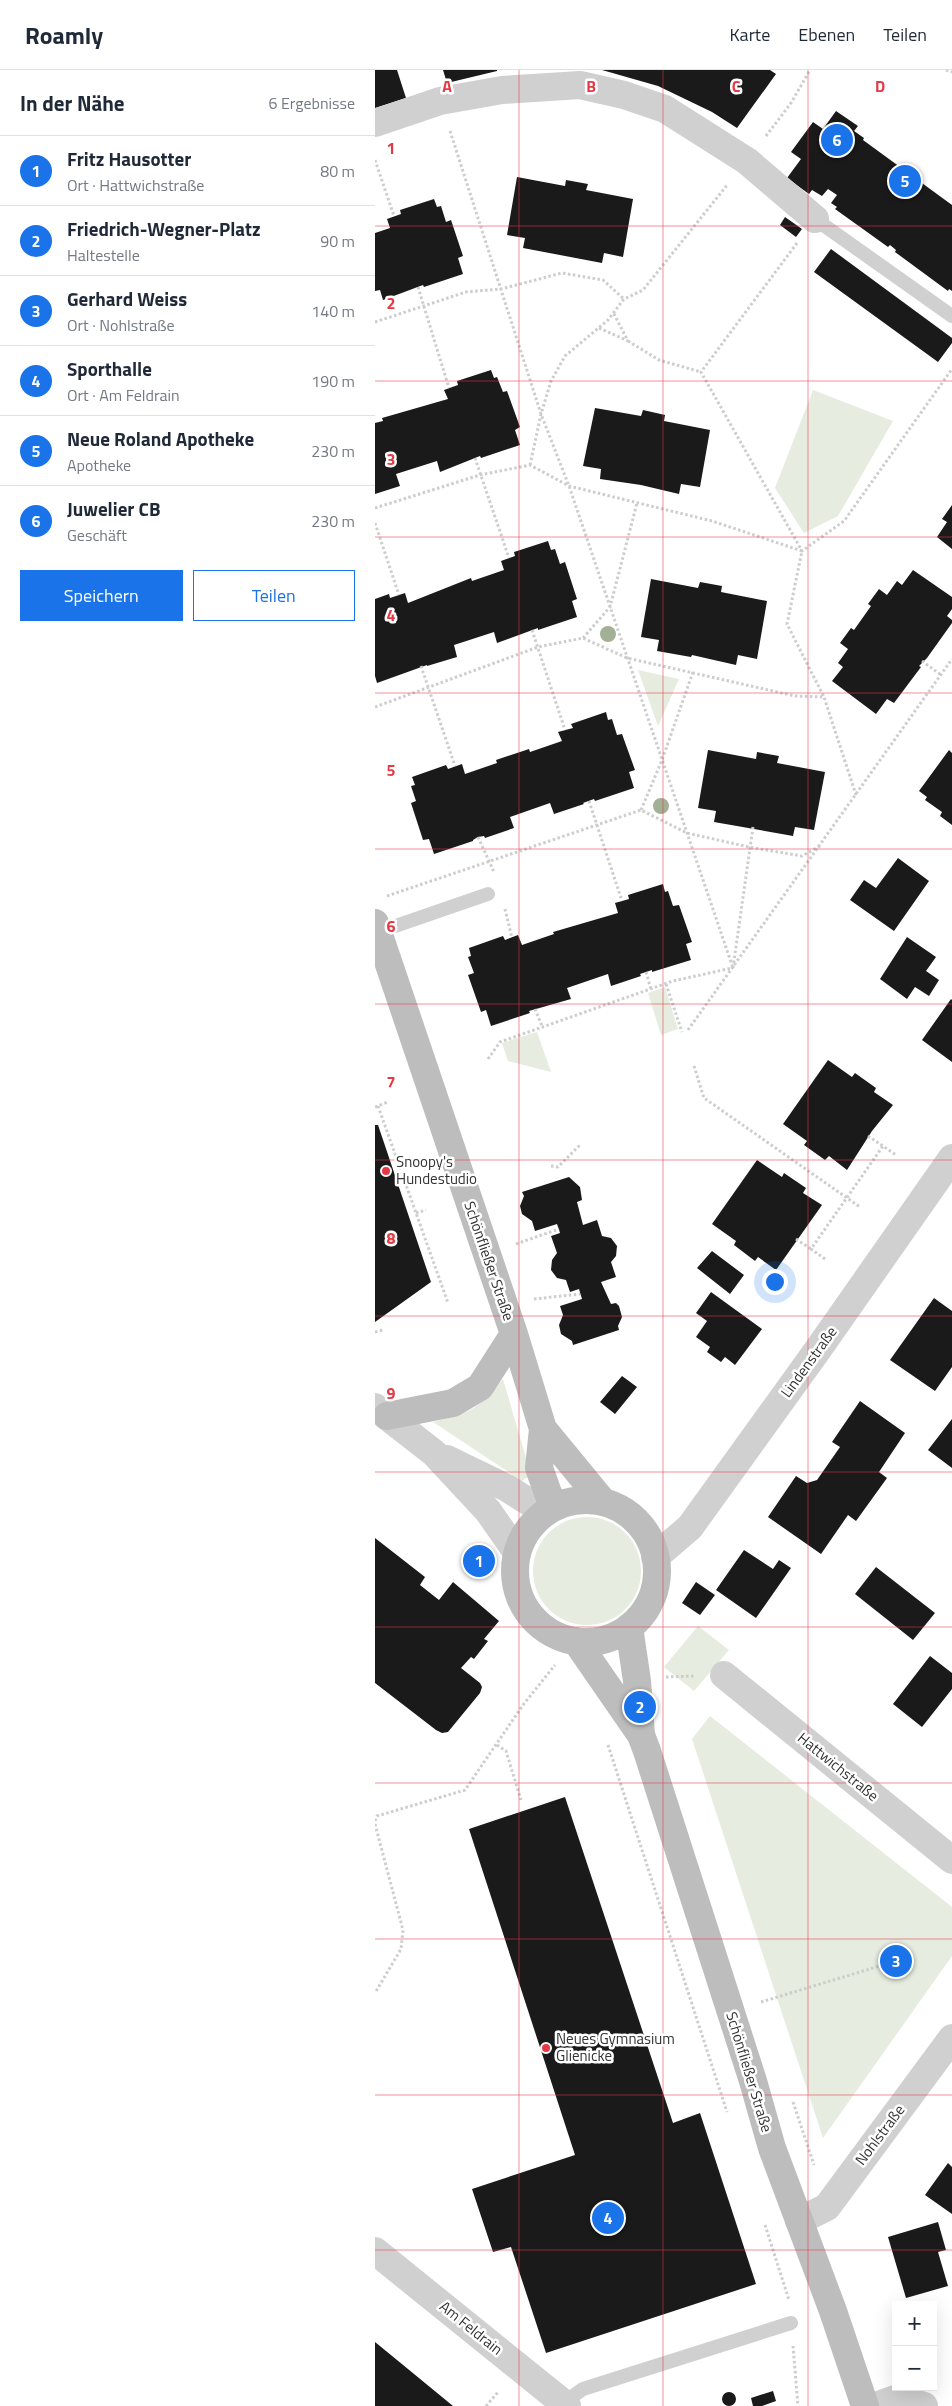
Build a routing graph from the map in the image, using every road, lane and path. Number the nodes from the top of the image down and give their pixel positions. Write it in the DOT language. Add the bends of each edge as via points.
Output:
graph roads {
  1 [pos="810,70"];
  2 [pos="946,70"];
  3 [pos="952,72"];
  4 [pos="441,101"];
  5 [pos="375,123"];
  6 [pos="375,160"];
  7 [pos="747,161"];
  8 [pos="394,216"];
  9 [pos="815,219"];
  10 [pos="417,287"];
  11 [pos="501,289"];
  12 [pos="624,299"];
  13 [pos="423,306"];
  14 [pos="613,312"];
  15 [pos="952,316"];
  16 [pos="375,322"];
  17 [pos="599,328"];
  18 [pos="628,341"];
  19 [pos="952,368"];
  20 [pos="701,372"];
  21 [pos="449,388"];
  22 [pos="541,414"];
  23 [pos="475,458"];
  24 [pos="530,465"];
  25 [pos="480,475"];
  26 [pos="569,486"];
  27 [pos="637,503"];
  28 [pos="375,508"];
  29 [pos="375,524"];
  30 [pos="802,551"];
  31 [pos="509,558"];
  32 [pos="399,595"];
  33 [pos="610,607"];
  34 [pos="532,630"];
  35 [pos="583,638"];
  36 [pos="538,647"];
  37 [pos="627,658"];
  38 [pos="952,660"];
  39 [pos="923,661"];
  40 [pos="421,666"];
  41 [pos="693,672"];
  42 [pos="941,675"];
  43 [pos="429,686"];
  44 [pos="824,697"];
  45 [pos="375,707"];
  46 [pos="565,730"];
  47 [pos="662,760"];
  48 [pos="455,766"];
  49 [pos="856,795"];
  50 [pos="589,801"];
  51 [pos="641,810"];
  52 [pos="599,824"];
  53 [pos="753,827"];
  54 [pos="687,833"];
  55 [pos="478,837"];
  56 [pos="819,846"];
  57 [pos="749,847"];
  58 [pos="491,863"];
  59 [pos="488,894"];
  60 [pos="502,900"];
  61 [pos="622,901"];
  62 [pos="378,917"];
  63 [pos="512,938"];
  64 [pos="733,968"];
  65 [pos="645,972"];
  66 [pos="666,984"];
  67 [pos="651,989"];
  68 [pos="535,1009"];
  69 [pos="542,1026"];
  70 [pos="688,1030"];
  71 [pos="682,1032"];
  72 [pos="488,1059"];
  73 [pos="694,1066"];
  74 [pos="388,1102"];
  75 [pos="376,1106"];
  76 [pos="869,1136"];
  77 [pos="580,1145"];
  78 [pos="883,1146"];
  79 [pos="896,1155"];
  80 [pos="952,1158"];
  81 [pos="551,1166"];
  82 [pos="847,1197"];
  83 [pos="860,1207"];
  84 [pos="426,1210"];
  85 [pos="416,1213"];
  86 [pos="559,1229"];
  87 [pos="796,1238"];
  88 [pos="811,1249"];
  89 [pos="486,1252"];
  90 [pos="825,1259"];
  91 [pos="580,1294"];
  92 [pos="448,1303"];
  93 [pos="510,1322"];
  94 [pos="383,1330"];
  95 [pos="375,1332"];
  96 [pos="381,1412"];
  97 [pos="543,1429"];
  98 [pos="434,1453"];
  99 [pos="603,1502"];
  100 [pos="549,1510"];
  101 [pos="517,1551"];
  102 [pos="655,1557"];
  103 [pos="629,1627"];
  104 [pos="575,1641"];
  105 [pos="557,1663"];
  106 [pos="724,1675"];
  107 [pos="660,1678"];
  108 [pos="641,1735"];
  109 [pos="607,1742"];
  110 [pos="497,1745"];
  111 [pos="521,1800"];
  112 [pos="376,1816"];
  113 [pos="375,1822"];
  114 [pos="952,1860"];
  115 [pos="896,1961"];
  116 [pos="375,1993"];
  117 [pos="761,2002"];
  118 [pos="952,2038"];
  119 [pos="729,2116"];
  120 [pos="764,2220"];
  121 [pos="799,2221"];
  122 [pos="375,2250"];
  123 [pos="791,2323"];
  124 [pos="565,2404"];
  125 [pos="797,2406"];
  126 [pos="865,2406"];
  127 [pos="876,2406"];
  128 [pos="924,2406"];
  1 -- 7 [label="path" via="791,103"];
  2 -- 3 [label="path"];
  4 -- 5 [label="street"];
  4 -- 7 [label="street" via="501,90 580,85 665,109"];
  4 -- 11 [label="path"];
  6 -- 8 [label="path"];
  7 -- 9 [label="street"];
  7 -- 12 [label="path" via="643,290"];
  9 -- 15 [label="lane"];
  9 -- 20 [label="path"];
  10 -- 13 [label="path"];
  11 -- 12 [label="path" via="562,273 603,280"];
  11 -- 13 [label="path" via="466,292"];
  11 -- 22 [label="path"];
  12 -- 14 [label="path"];
  13 -- 16 [label="path"];
  13 -- 21 [label="path"];
  14 -- 17 [label="path"];
  14 -- 18 [label="path"];
  17 -- 18 [label="path"];
  17 -- 22 [label="path" via="565,356 551,381"];
  18 -- 20 [label="path" via="659,360"];
  19 -- 30 [label="path" via="844,521"];
  20 -- 30 [label="path"];
  22 -- 24 [label="path"];
  22 -- 26 [label="path"];
  23 -- 25 [label="path"];
  24 -- 25 [label="path"];
  24 -- 26 [label="path"];
  25 -- 28 [label="path"];
  25 -- 31 [label="path"];
  26 -- 27 [label="path"];
  26 -- 33 [label="path"];
  27 -- 30 [label="path" via="712,521"];
  27 -- 33 [label="path"];
  29 -- 32 [label="path"];
  30 -- 44 [label="path" via="787,624"];
  33 -- 35 [label="path"];
  33 -- 37 [label="path"];
  34 -- 36 [label="path"];
  35 -- 36 [label="path"];
  35 -- 37 [label="path"];
  36 -- 43 [label="path"];
  36 -- 46 [label="path"];
  37 -- 41 [label="path"];
  37 -- 47 [label="path"];
  38 -- 42 [label="path"];
  39 -- 42 [label="path"];
  40 -- 43 [label="path"];
  41 -- 44 [label="path" via="795,696"];
  41 -- 47 [label="path"];
  42 -- 49 [label="path"];
  43 -- 45 [label="path"];
  43 -- 48 [label="path"];
  44 -- 49 [label="path"];
  47 -- 51 [label="path"];
  47 -- 54 [label="path"];
  49 -- 56 [label="path"];
  50 -- 52 [label="path"];
  51 -- 52 [label="path"];
  51 -- 54 [label="path"];
  52 -- 58 [label="path"];
  52 -- 61 [label="path"];
  53 -- 57 [label="path"];
  54 -- 57 [label="path"];
  54 -- 64 [label="path"];
  55 -- 58 [label="path"];
  56 -- 57 [label="path" via="801,856"];
  56 -- 64 [label="path"];
  57 -- 64 [label="path"];
  58 -- 62 [label="path"];
  59 -- 62 [label="lane"];
  60 -- 63 [label="path"];
  62 -- 89 [label="main road, Schönfließer Straße"];
  64 -- 66 [label="path"];
  64 -- 70 [label="path"];
  65 -- 67 [label="path"];
  66 -- 67 [label="path"];
  66 -- 71 [label="path"];
  67 -- 69 [label="path"];
  68 -- 69 [label="path"];
  69 -- 72 [label="path" via="499,1042"];
  73 -- 82 [label="path" via="705,1098"];
  74 -- 75 [label="path"];
  75 -- 85 [label="path"];
  76 -- 78 [label="path"];
  77 -- 81 [label="path" via="558,1167"];
  78 -- 79 [label="path"];
  78 -- 82 [label="path"];
  80 -- 102 [label="street, Lindenstraße" via="689,1527"];
  82 -- 83 [label="path"];
  82 -- 88 [label="path"];
  84 -- 85 [label="path"];
  85 -- 92 [label="path"];
  86 -- 89 [label="path"];
  87 -- 88 [label="path"];
  88 -- 90 [label="path"];
  89 -- 93 [label="main road, Schönfließer Straße"];
  91 -- 93 [label="path" via="527,1300"];
  93 -- 96 [label="main road" via="480,1387 453,1403"];
  93 -- 97 [label="main road, Schönfließer Straße"];
  94 -- 95 [label="path"];
  96 -- 98 [label="street"];
  97 -- 99 [label="main road, Schönfließer Straße"];
  97 -- 100 [label="main road, Schönfließer Straße" via="539,1468"];
  98 -- 100 [label="street"];
  98 -- 101 [label="street" via="488,1511"];
  99 -- 100 [label="main road" via="579,1501"];
  99 -- 102 [label="main road" via="621,1509 637,1522 649,1538"];
  100 -- 101 [label="main road" via="527,1531"];
  101 -- 104 [label="main road" via="516,1583 530,1615 551,1632"];
  102 -- 103 [label="main road" via="656,1578 651,1599"];
  103 -- 104 [label="main road" via="594,1642"];
  103 -- 108 [label="main road, Schönfließer Straße"];
  104 -- 108 [label="main road, Schönfließer Straße"];
  105 -- 110 [label="path"];
  106 -- 107 [label="path"];
  106 -- 114 [label="street, Hattwichstraße"];
  108 -- 121 [label="main road, Schönfließer Straße" via="772,2148"];
  109 -- 119 [label="path"];
  110 -- 111 [label="path" via="506,1751"];
  110 -- 112 [label="path" via="465,1790"];
  112 -- 113 [label="path"];
  113 -- 116 [label="path" via="403,1930 401,1949"];
  115 -- 117 [label="path"];
  118 -- 121 [label="street, Nohlstraße" via="827,2207"];
  120 -- 123 [label="path" via="789,2300"];
  121 -- 126 [label="main road, Schönfließer Straße"];
  122 -- 124 [label="street, Am Feldrain"];
  123 -- 124 [label="lane" via="583,2389"];
  123 -- 125 [label="path"];
  127 -- 128 [label="street" via="897,2398"];
}
